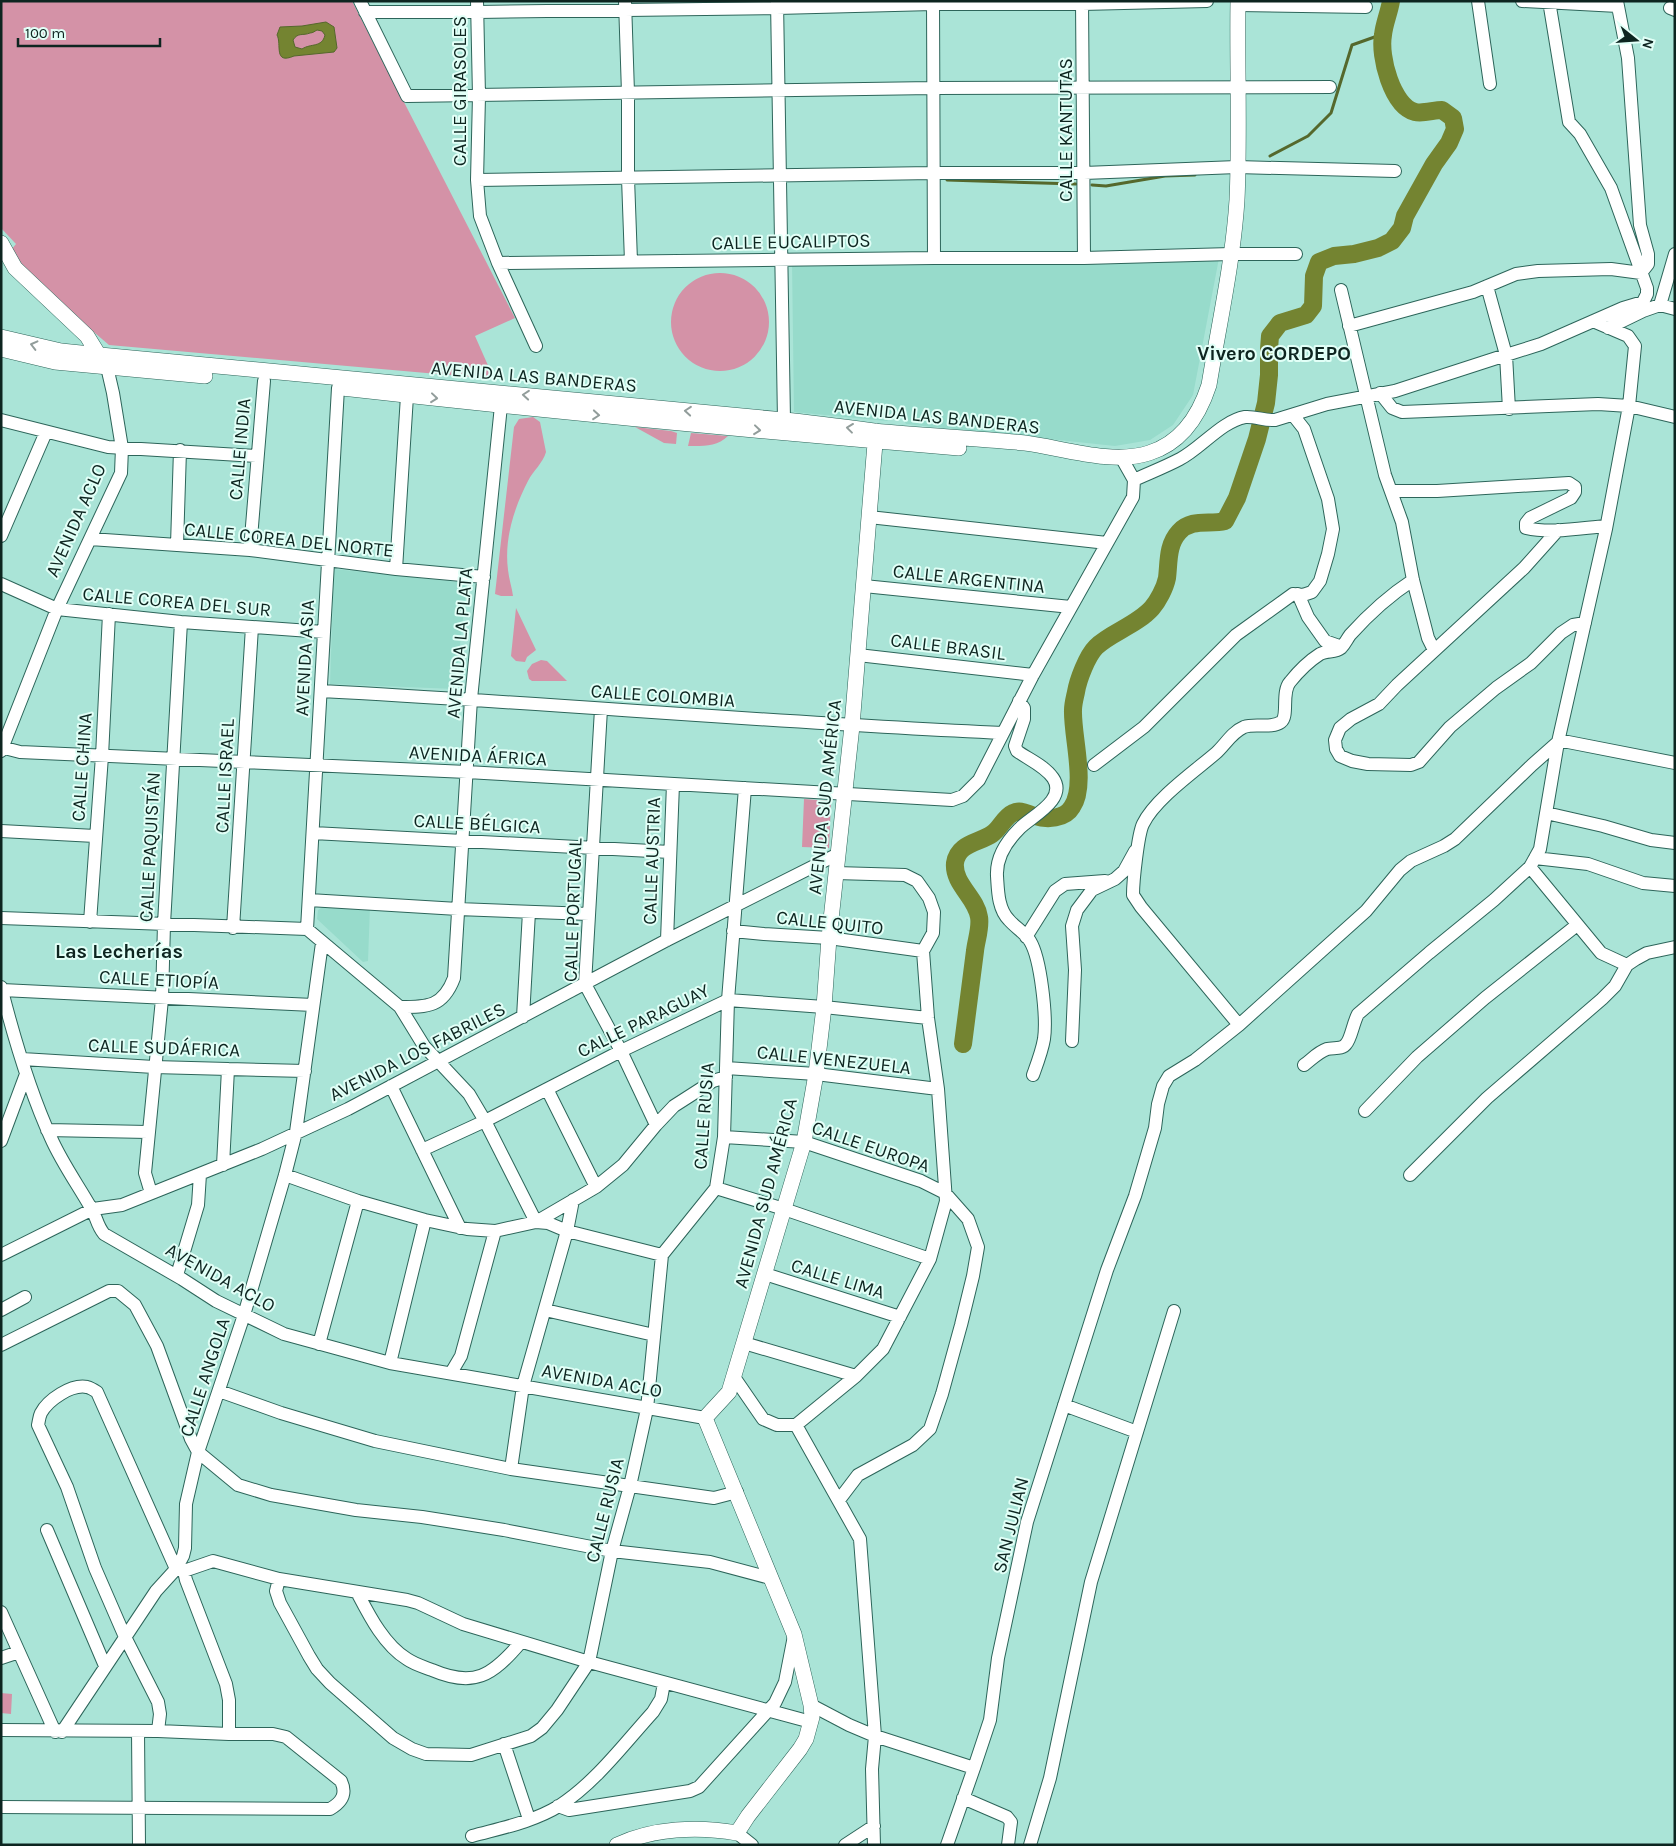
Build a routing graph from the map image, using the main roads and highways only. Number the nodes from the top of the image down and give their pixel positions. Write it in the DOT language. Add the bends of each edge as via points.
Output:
graph roads {
  1 [pos="1238,3"];
  2 [pos="4,251"];
  3 [pos="1,337"];
  4 [pos="1,349"];
  5 [pos="103,361"];
  6 [pos="502,399"];
  7 [pos="876,436"];
  8 [pos="617,1845"];
  1 -- 7 [label="main road, AVENIDA LAS BANDERAS" via="1237,167 1231,254 1209,385 1195,419 1159,449 1134,457 1054,450 1028,444"];
  2 -- 5 [label="main road, AVENIDA ACLO" via="15,268 87,336"];
  5 -- 3 [label="main road, AVENIDA LAS BANDERAS, one-way"];
  4 -- 5 [label="main road, AVENIDA LAS BANDERAS" via="55,362"];
  5 -- 6 [label="main road, AVENIDA LAS BANDERAS"];
  5 -- 6 [label="main road, AVENIDA LAS BANDERAS, one-way" via="407,396"];
  6 -- 7 [label="main road, AVENIDA LAS BANDERAS, one-way"];
  7 -- 6 [label="main road, AVENIDA LAS BANDERAS, one-way" via="784,420"];
  7 -- 8 [label="main road, AVENIDA SUD AMÉRICA" via="852,726 816,1074 804,1142 734,1377 729,1392 705,1418 794,1634 811,1705 811,1722 800,1749 737,1833 712,1829 671,1831 633,1838"];
}
